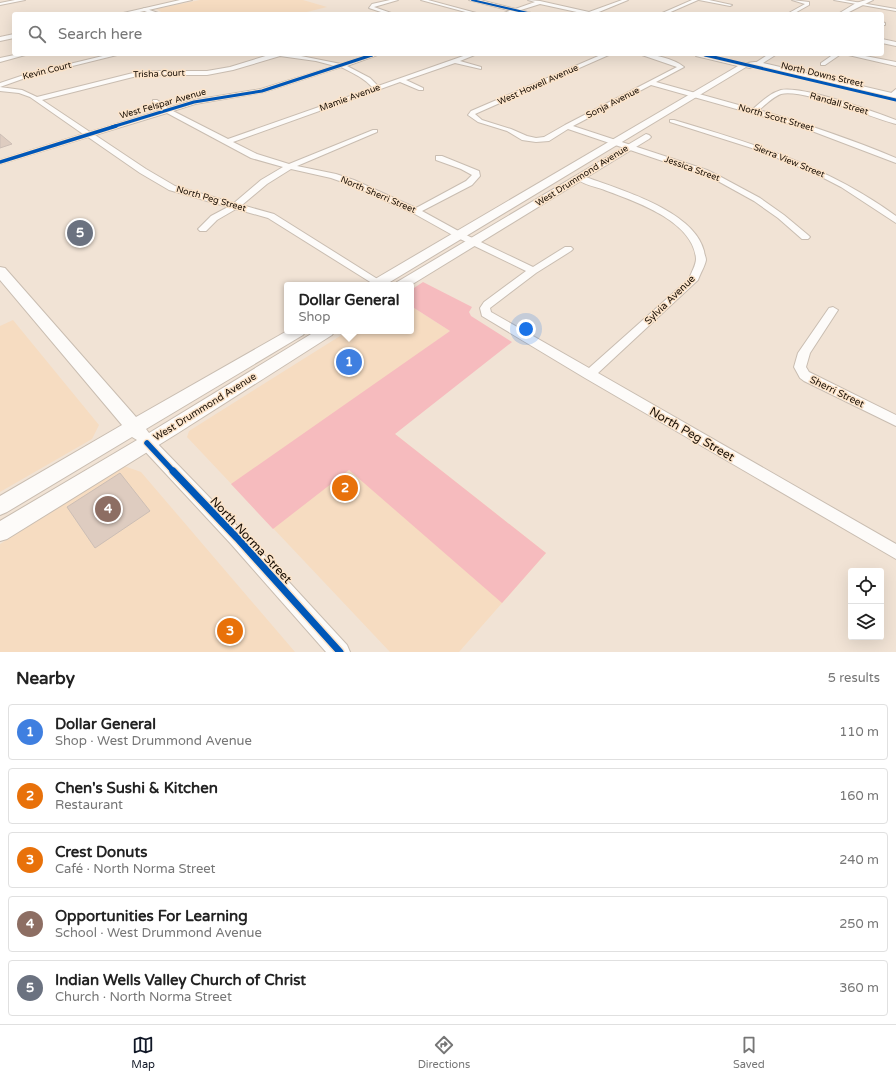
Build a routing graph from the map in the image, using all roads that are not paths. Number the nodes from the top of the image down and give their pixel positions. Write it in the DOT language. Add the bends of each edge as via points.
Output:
graph roads {
  1 [pos="23,0"];
  2 [pos="189,0"];
  3 [pos="396,0"];
  4 [pos="423,0"];
  5 [pos="472,0"];
  6 [pos="485,0"];
  7 [pos="530,0"];
  8 [pos="548,0"];
  9 [pos="626,0"];
  10 [pos="696,0"];
  11 [pos="701,0"];
  12 [pos="794,0"];
  13 [pos="836,0"];
  14 [pos="870,0"];
  15 [pos="11,1"];
  16 [pos="540,2"];
  17 [pos="857,2"];
  18 [pos="0,4"];
  19 [pos="730,5"];
  20 [pos="144,9"];
  21 [pos="518,9"];
  22 [pos="896,10"];
  23 [pos="131,12"];
  24 [pos="151,12"];
  25 [pos="385,12"];
  26 [pos="470,12"];
  27 [pos="509,12"];
  28 [pos="530,12"];
  29 [pos="582,12"];
  30 [pos="596,12"];
  31 [pos="668,12"];
  32 [pos="793,12"];
  33 [pos="844,12"];
  34 [pos="12,36"];
  35 [pos="0,39"];
  36 [pos="884,41"];
  37 [pos="896,44"];
  38 [pos="17,56"];
  39 [pos="110,56"];
  40 [pos="273,56"];
  41 [pos="294,56"];
  42 [pos="371,56"];
  43 [pos="468,56"];
  44 [pos="603,56"];
  45 [pos="649,56"];
  46 [pos="707,56"];
  47 [pos="721,56"];
  48 [pos="771,56"];
  49 [pos="835,56"];
  50 [pos="857,56"];
  51 [pos="0,60"];
  52 [pos="454,61"];
  53 [pos="823,64"];
  54 [pos="896,64"];
  55 [pos="745,65"];
  56 [pos="340,66"];
  57 [pos="757,66"];
  58 [pos="479,68"];
  59 [pos="749,73"];
  60 [pos="400,80"];
  61 [pos="652,83"];
  62 [pos="0,85"];
  63 [pos="377,88"];
  64 [pos="0,89"];
  65 [pos="421,90"];
  66 [pos="720,91"];
  67 [pos="696,95"];
  68 [pos="895,96"];
  69 [pos="708,98"];
  70 [pos="36,99"];
  71 [pos="155,101"];
  72 [pos="695,106"];
  73 [pos="167,110"];
  74 [pos="754,111"];
  75 [pos="683,114"];
  76 [pos="896,122"];
  77 [pos="669,123"];
  78 [pos="567,126"];
  79 [pos="375,131"];
  80 [pos="653,132"];
  81 [pos="88,135"];
  82 [pos="543,140"];
  83 [pos="227,142"];
  84 [pos="616,142"];
  85 [pos="629,147"];
  86 [pos="439,158"];
  87 [pos="896,161"];
  88 [pos="0,162"];
  89 [pos="290,167"];
  90 [pos="580,178"];
  91 [pos="235,206"];
  92 [pos="416,211"];
  93 [pos="896,220"];
  94 [pos="203,228"];
  95 [pos="459,235"];
  96 [pos="805,237"];
  97 [pos="474,242"];
  98 [pos="568,250"];
  99 [pos="533,271"];
  100 [pos="3,278"];
  101 [pos="376,282"];
  102 [pos="382,282"];
  103 [pos="407,282"];
  104 [pos="832,310"];
  105 [pos="293,334"];
  106 [pos="322,334"];
  107 [pos="589,375"];
  108 [pos="896,421"];
  109 [pos="134,427"];
  110 [pos="148,443"];
  111 [pos="0,506"];
  112 [pos="0,532"];
  113 [pos="896,552"];
  114 [pos="340,652"];
  1 -- 15 [label="street"];
  2 -- 20 [label="main road"];
  3 -- 25 [label="street" via="371,8"];
  4 -- 26 [label="street"];
  5 -- 21 [label="main road"];
  6 -- 21 [label="main road"];
  7 -- 16 [label="street"];
  8 -- 16 [label="street"];
  9 -- 30 [label="street"];
  10 -- 31 [label="street"];
  11 -- 19 [label="street"];
  12 -- 32 [label="street" via="807,4"];
  13 -- 17 [label="street"];
  14 -- 17 [label="street" via="865,3"];
  15 -- 18 [label="street"];
  16 -- 21 [label="street"];
  16 -- 29 [label="street"];
  17 -- 22 [label="street"];
  17 -- 33 [label="street"];
  20 -- 23 [label="main road"];
  20 -- 24 [label="street"];
  21 -- 27 [label="street"];
  21 -- 28 [label="main road"];
  34 -- 35 [label="main road"];
  36 -- 37 [label="street"];
  38 -- 51 [label="street"];
  39 -- 62 [label="street, Kevin Court" via="26,76"];
  40 -- 70 [label="street, Trisha Court" via="231,69 207,73 133,75"];
  41 -- 56 [label="street"];
  42 -- 56 [label="street, West Felspar Avenue"];
  43 -- 52 [label="street, Mamie Avenue"];
  44 -- 82 [label="street, West Howell Avenue" via="471,114 480,121 525,138"];
  45 -- 61 [label="street, Sonja Avenue" via="681,66"];
  46 -- 55 [label="main road, North Downs Street"];
  47 -- 57 [label="main road, North Downs Street"];
  48 -- 57 [label="street"];
  49 -- 53 [label="street"];
  50 -- 54 [label="street"];
  52 -- 58 [label="street"];
  52 -- 60 [label="street, Mamie Avenue"];
  55 -- 57 [label="main road, North Downs Street"];
  55 -- 67 [label="main road, West Drummond Avenue"];
  56 -- 63 [label="street" via="365,78"];
  56 -- 73 [label="street, West Felspar Avenue" via="262,91 210,98"];
  57 -- 59 [label="main road"];
  57 -- 68 [label="street, North Downs Street"];
  60 -- 63 [label="street, Mamie Avenue"];
  60 -- 65 [label="street"];
  61 -- 67 [label="street, North Scott Street"];
  61 -- 78 [label="street, Sonja Avenue"];
  63 -- 83 [label="street, Mamie Avenue"];
  64 -- 70 [label="street, North Peg Street" via="20,91"];
  66 -- 69 [label="main road"];
  67 -- 69 [label="street, North Scott Street"];
  67 -- 84 [label="main road, West Drummond Avenue"];
  69 -- 72 [label="main road"];
  69 -- 74 [label="street, North Scott Street"];
  70 -- 81 [label="street, North Peg Street"];
  71 -- 73 [label="street, North Sherri Street"];
  73 -- 81 [label="street, West Felspar Avenue"];
  73 -- 83 [label="street, North Sherri Street"];
  74 -- 76 [label="street, Randall Street" via="782,92 790,91"];
  74 -- 87 [label="street, North Scott Street" via="836,136"];
  75 -- 77 [label="main road"];
  77 -- 93 [label="street, Sierra View Street" via="757,147 809,168 851,189"];
  78 -- 82 [label="street, Sonja Avenue"];
  78 -- 84 [label="street, Jessica Street"];
  79 -- 89 [label="street" via="325,150"];
  80 -- 85 [label="main road, West Drummond Avenue"];
  81 -- 88 [label="street, West Felspar Avenue"];
  81 -- 91 [label="street, North Peg Street" via="172,188"];
  83 -- 89 [label="street, North Sherri Street" via="254,156"];
  84 -- 85 [label="street, Jessica Street"];
  84 -- 95 [label="main road, West Drummond Avenue"];
  85 -- 90 [label="main road, West Drummond Avenue"];
  85 -- 96 [label="street, Jessica Street" via="704,172 742,190 770,207"];
  86 -- 92 [label="street" via="464,167 476,173 476,176 469,183"];
  89 -- 91 [label="street" via="263,183"];
  89 -- 92 [label="street, North Sherri Street" via="345,180"];
  90 -- 97 [label="main road, West Drummond Avenue"];
  90 -- 107 [label="street, Sylvia Avenue" via="657,208 672,217 694,238 700,249 702,261 693,280"];
  91 -- 94 [label="street" via="208,222"];
  91 -- 101 [label="street, North Peg Street" via="278,220"];
  92 -- 95 [label="street, North Sherri Street"];
  95 -- 97 [label="street, North Sherri Street"];
  95 -- 102 [label="main road"];
  97 -- 99 [label="street, North Sherri Street"];
  97 -- 103 [label="main road, West Drummond Avenue"];
  98 -- 99 [label="street"];
  99 -- 107 [label="street, North Peg Street" via="488,304 486,311 489,316"];
  100 -- 109 [label="main road, North Norma Street"];
  104 -- 108 [label="street, Sherri Street" via="804,352 800,366 804,375 823,387"];
  105 -- 109 [label="main road, West Drummond Avenue"];
  106 -- 110 [label="main road, West Drummond Avenue"];
  107 -- 113 [label="street, North Peg Street"];
  109 -- 110 [label="main road, North Norma Street"];
  109 -- 111 [label="main road, West Drummond Avenue"];
  110 -- 112 [label="main road, West Drummond Avenue"];
  110 -- 114 [label="street, North Norma Street"];
}
